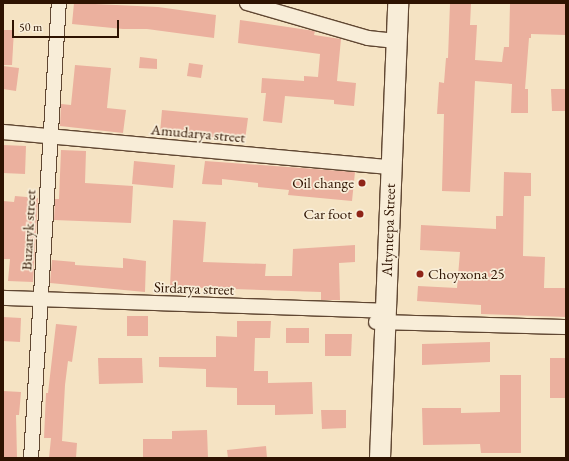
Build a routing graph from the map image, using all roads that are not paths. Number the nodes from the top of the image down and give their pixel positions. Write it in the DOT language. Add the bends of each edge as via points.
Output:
graph roads {
  1 [pos="59,3"];
  2 [pos="247,3"];
  3 [pos="388,3"];
  4 [pos="398,3"];
  5 [pos="392,40"];
  6 [pos="3,132"];
  7 [pos="49,136"];
  8 [pos="386,166"];
  9 [pos="3,298"];
  10 [pos="41,301"];
  11 [pos="380,317"];
  12 [pos="566,327"];
  13 [pos="31,458"];
  14 [pos="371,458"];
  15 [pos="380,458"];
  1 -- 7 [label="street, Buzaryk street"];
  2 -- 5 [label="street" via="368,38"];
  3 -- 5 [label="main road, Altyntepa Street"];
  4 -- 5 [label="main road, Altyntepa Street"];
  5 -- 8 [label="main road, Altyntepa Street"];
  6 -- 7 [label="street, Amudarya street"];
  7 -- 8 [label="street, Amudarya street"];
  7 -- 10 [label="street, Buzaryk street"];
  8 -- 11 [label="main road, Altyntepa Street"];
  9 -- 10 [label="street, Sirdarya street"];
  10 -- 11 [label="street, Sirdarya street"];
  10 -- 13 [label="street, Buzaryk street"];
  11 -- 12 [label="street, Sirdarya street"];
  11 -- 14 [label="main road, Altyntepa Street"];
  11 -- 15 [label="main road, Altyntepa Street"];
}
